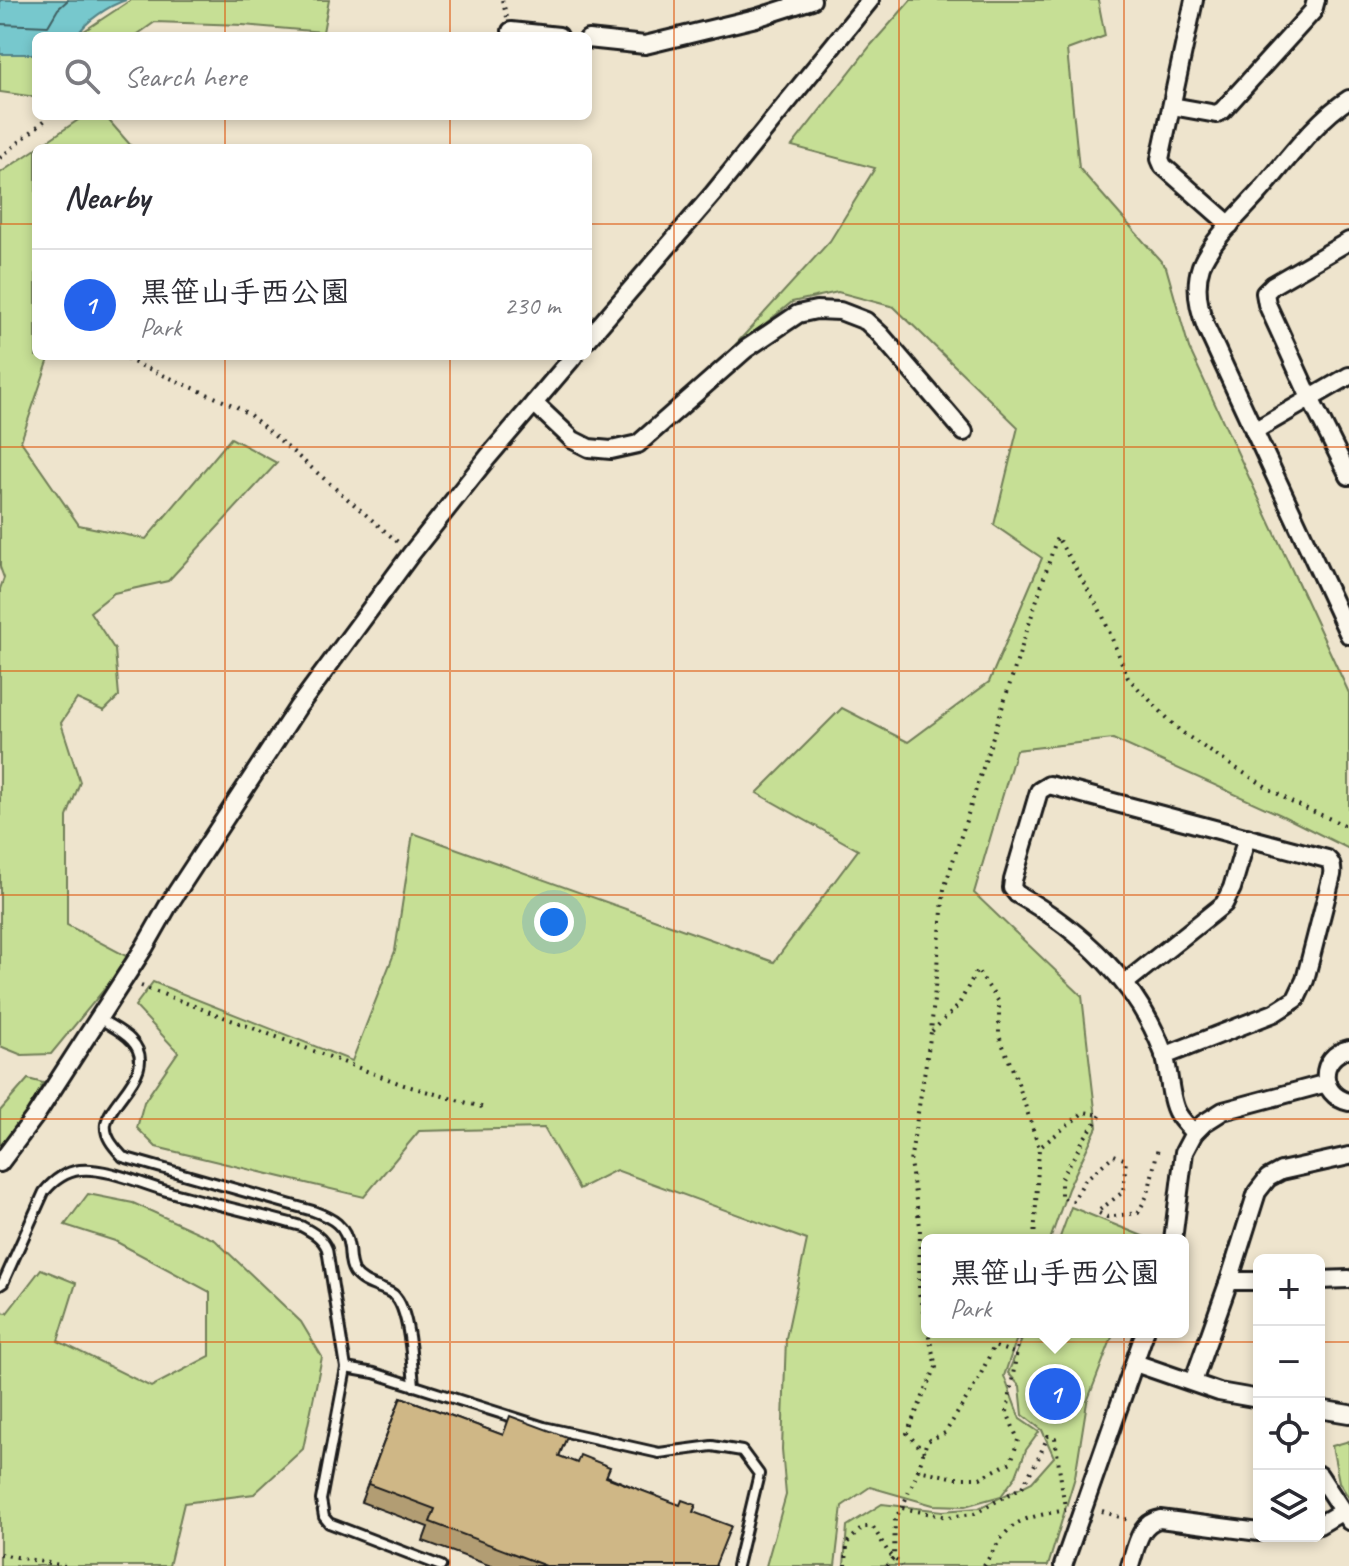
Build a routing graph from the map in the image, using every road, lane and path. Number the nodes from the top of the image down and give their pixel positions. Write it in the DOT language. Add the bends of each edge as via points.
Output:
graph roads {
  1 [pos="812,0"];
  2 [pos="870,0"];
  3 [pos="1194,0"];
  4 [pos="1316,0"];
  5 [pos="511,31"];
  6 [pos="521,32"];
  7 [pos="592,39"];
  8 [pos="1349,99"];
  9 [pos="1172,106"];
  10 [pos="45,120"];
  11 [pos="0,158"];
  12 [pos="1230,225"];
  13 [pos="1349,241"];
  14 [pos="592,334"];
  15 [pos="128,360"];
  16 [pos="571,360"];
  17 [pos="1349,376"];
  18 [pos="1310,398"];
  19 [pos="534,403"];
  20 [pos="1254,431"];
  21 [pos="964,432"];
  22 [pos="1349,476"];
  23 [pos="411,554"];
  24 [pos="1349,635"];
  25 [pos="1247,837"];
  26 [pos="124,979"];
  27 [pos="1125,983"];
  28 [pos="99,1018"];
  29 [pos="931,1032"];
  30 [pos="1349,1049"];
  31 [pos="1164,1056"];
  32 [pos="1327,1083"];
  33 [pos="1349,1102"];
  34 [pos="485,1108"];
  35 [pos="1194,1133"];
  36 [pos="1039,1148"];
  37 [pos="1158,1148"];
  38 [pos="1349,1156"];
  39 [pos="0,1163"];
  40 [pos="1034,1234"];
  41 [pos="1174,1234"];
  42 [pos="1349,1279"];
  43 [pos="1325,1280"];
  44 [pos="1229,1281"];
  45 [pos="1253,1281"];
  46 [pos="0,1285"];
  47 [pos="929,1338"];
  48 [pos="1019,1338"];
  49 [pos="1143,1338"];
  50 [pos="1017,1354"];
  51 [pos="1135,1363"];
  52 [pos="346,1368"];
  53 [pos="1193,1382"];
  54 [pos="414,1386"];
  55 [pos="1253,1398"];
  56 [pos="1325,1410"];
  57 [pos="1349,1414"];
  58 [pos="924,1452"];
  59 [pos="918,1470"];
  60 [pos="1325,1484"];
  61 [pos="1085,1505"];
  62 [pos="902,1508"];
  63 [pos="1346,1516"];
  64 [pos="1325,1523"];
  65 [pos="1144,1526"];
  66 [pos="1253,1531"];
  67 [pos="0,1554"];
  68 [pos="894,1558"];
  69 [pos="65,1566"];
  70 [pos="441,1566"];
  71 [pos="737,1566"];
  72 [pos="846,1566"];
  73 [pos="886,1566"];
  74 [pos="902,1566"];
  75 [pos="984,1566"];
  76 [pos="1063,1566"];
  77 [pos="1130,1566"];
  1 -- 7 [label="street" via="645,45"];
  2 -- 14 [label="street"];
  3 -- 9 [label="street"];
  4 -- 9 [label="street" via="1313,11 1222,111"];
  5 -- 6 [label="street"];
  8 -- 12 [label="street" via="1327,116"];
  9 -- 12 [label="street" via="1161,162"];
  10 -- 11 [label="path"];
  12 -- 20 [label="street" via="1206,256 1197,296"];
  13 -- 18 [label="street" via="1265,293"];
  15 -- 23 [label="path" via="250,415"];
  16 -- 19 [label="street"];
  17 -- 18 [label="street"];
  18 -- 20 [label="street"];
  18 -- 22 [label="street"];
  19 -- 21 [label="street" via="589,448 638,444 765,335 798,314 840,311 866,321"];
  19 -- 23 [label="street"];
  20 -- 24 [label="street"];
  23 -- 26 [label="street" via="298,707"];
  25 -- 27 [label="street" via="1224,904"];
  25 -- 27 [label="street" via="1049,785 1041,788 1013,889 1071,929"];
  25 -- 31 [label="street" via="1327,859 1332,866 1302,989 1274,1013"];
  26 -- 28 [label="street"];
  26 -- 34 [label="path" via="404,1085"];
  27 -- 31 [label="street"];
  28 -- 39 [label="street"];
  28 -- 54 [label="lane" via="131,1040 140,1064 106,1124 114,1147 123,1157 337,1222 347,1236 351,1265 360,1279 399,1301"];
  29 -- 36 [label="path" via="958,1006 977,970 999,1002 999,1036"];
  30 -- 32 [label="street" via="1329,1062"];
  31 -- 35 [label="street" via="1176,1112"];
  32 -- 33 [label="street" via="1335,1096"];
  32 -- 35 [label="street" via="1223,1111"];
  35 -- 41 [label="street" via="1180,1170"];
  36 -- 37 [label="path" via="1084,1112 1101,1115 1061,1179 1061,1197 1073,1201 1085,1180 1114,1155 1126,1160 1123,1192 1097,1212 1107,1217 1138,1213"];
  36 -- 40 [label="path"];
  38 -- 44 [label="street" via="1289,1168 1268,1178 1257,1192"];
  42 -- 43 [label="street"];
  44 -- 45 [label="street"];
  44 -- 53 [label="street"];
  46 -- 52 [label="lane" via="44,1192 70,1173 95,1170 301,1226 320,1237 327,1249"];
  47 -- 58 [label="path" via="936,1367 907,1433"];
  48 -- 50 [label="path"];
  49 -- 51 [label="street"];
  50 -- 58 [label="path" via="994,1346 945,1433 927,1441"];
  50 -- 59 [label="path" via="1007,1412 1018,1440 1011,1462 980,1478"];
  51 -- 53 [label="street"];
  51 -- 61 [label="street"];
  52 -- 54 [label="lane"];
  52 -- 70 [label="lane" via="321,1500 324,1517"];
  53 -- 55 [label="street"];
  54 -- 71 [label="lane" via="544,1427 659,1453 712,1446 742,1451 759,1474"];
  56 -- 57 [label="street"];
  58 -- 59 [label="path"];
  59 -- 62 [label="path"];
  60 -- 63 [label="street"];
  61 -- 65 [label="path"];
  61 -- 76 [label="street"];
  62 -- 68 [label="path" via="895,1518"];
  62 -- 75 [label="path" via="947,1517 974,1514 1022,1487 1048,1436 1055,1438 1065,1510 1015,1525"];
  63 -- 64 [label="street"];
  65 -- 66 [label="street" via="1160,1519"];
  65 -- 77 [label="street"];
  67 -- 69 [label="path"];
  68 -- 72 [label="path" via="873,1527 863,1527 847,1543"];
  68 -- 73 [label="path"];
  68 -- 74 [label="path"];
}
